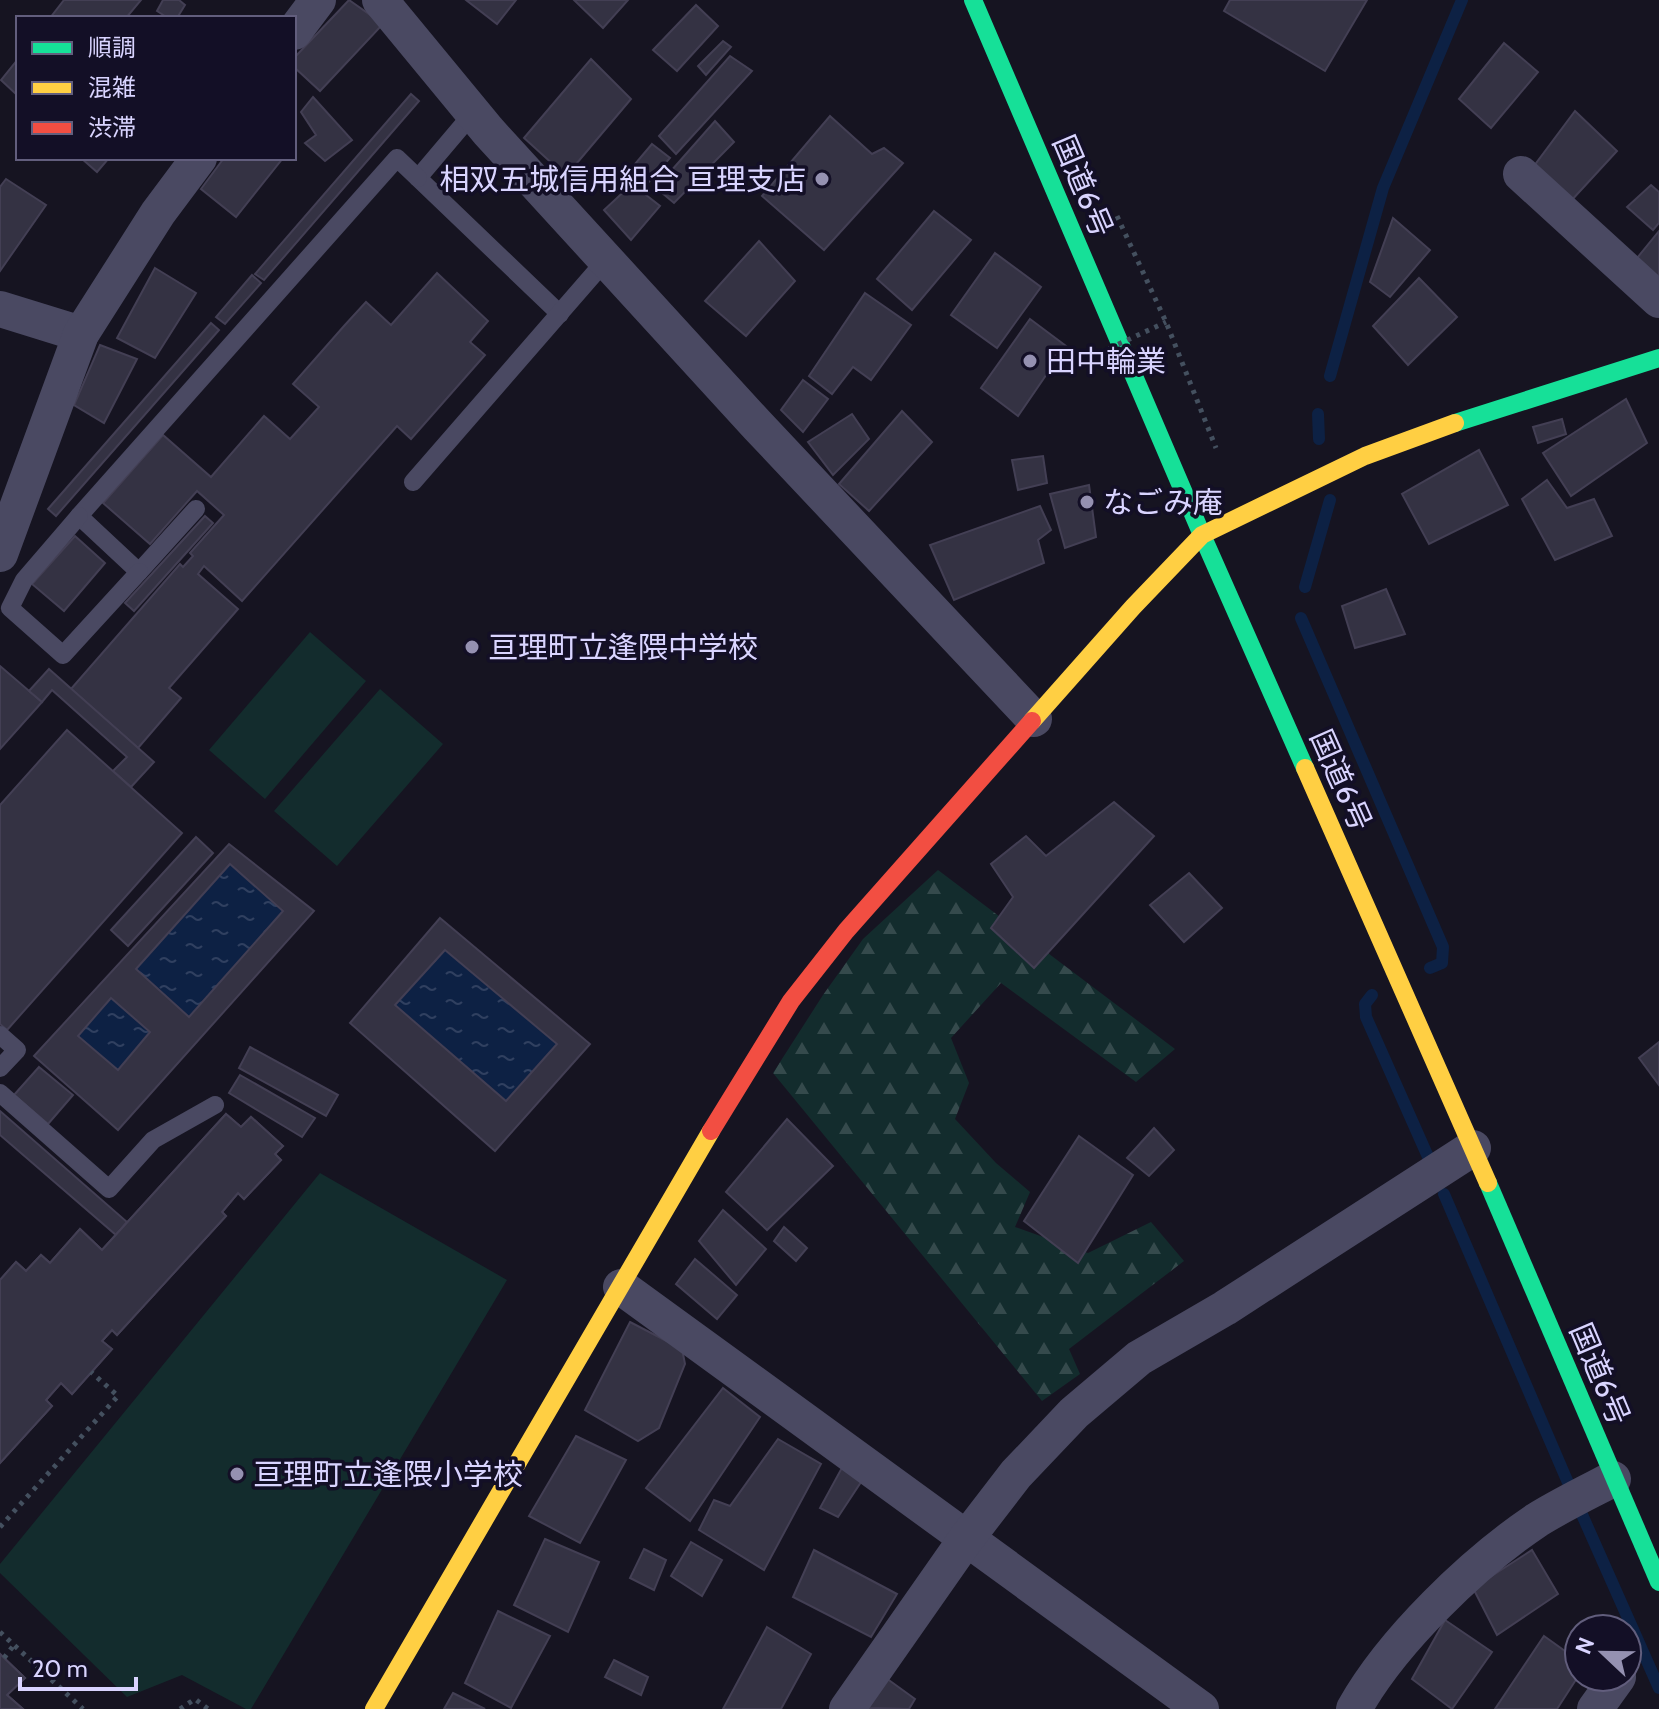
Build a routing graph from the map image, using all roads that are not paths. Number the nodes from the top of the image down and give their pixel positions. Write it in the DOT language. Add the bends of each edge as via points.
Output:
graph roads {
  1 [pos="318,0"];
  2 [pos="380,0"];
  3 [pos="973,0"];
  4 [pos="296,29"];
  5 [pos="473,113"];
  6 [pos="198,160"];
  7 [pos="1521,174"];
  8 [pos="418,178"];
  9 [pos="606,260"];
  10 [pos="1659,300"];
  11 [pos="0,309"];
  12 [pos="560,314"];
  13 [pos="81,334"];
  14 [pos="1659,358"];
  15 [pos="413,482"];
  16 [pos="196,509"];
  17 [pos="79,516"];
  18 [pos="1202,535"];
  19 [pos="0,554"];
  20 [pos="139,572"];
  21 [pos="1034,719"];
  22 [pos="0,1035"];
  23 [pos="0,1068"];
  24 [pos="0,1093"];
  25 [pos="215,1105"];
  26 [pos="1473,1148"];
  27 [pos="621,1287"];
  28 [pos="1613,1479"];
  29 [pos="966,1539"];
  30 [pos="1659,1582"];
  31 [pos="374,1709"];
  32 [pos="847,1709"];
  33 [pos="1201,1709"];
  34 [pos="1354,1709"];
  1 -- 4 [label="street"];
  2 -- 5 [label="street"];
  3 -- 18 [label="main road, 国道6号"];
  5 -- 8 [label="lane"];
  5 -- 9 [label="street"];
  6 -- 13 [label="street"];
  7 -- 10 [label="street"];
  8 -- 12 [label="lane"];
  8 -- 17 [label="lane" via="397,158"];
  9 -- 12 [label="lane"];
  9 -- 21 [label="street"];
  11 -- 13 [label="street"];
  12 -- 15 [label="lane"];
  13 -- 19 [label="street"];
  14 -- 18 [label="main road" via="1365,456"];
  16 -- 20 [label="lane"];
  17 -- 20 [label="lane"];
  17 -- 20 [label="lane" via="24,580 10,608 63,655"];
  18 -- 21 [label="main road"];
  18 -- 26 [label="main road, 国道6号"];
  21 -- 27 [label="main road" via="846,931 791,1001"];
  22 -- 23 [label="lane" via="17,1050"];
  24 -- 25 [label="lane" via="109,1189 153,1140"];
  26 -- 28 [label="main road, 国道6号"];
  26 -- 29 [label="street" via="1139,1358 1074,1413 1016,1474"];
  27 -- 29 [label="street"];
  27 -- 31 [label="main road"];
  28 -- 30 [label="main road, 国道6号"];
  28 -- 34 [label="street" via="1538,1520 1471,1571 1421,1622"];
  29 -- 32 [label="street"];
  29 -- 33 [label="street"];
}
